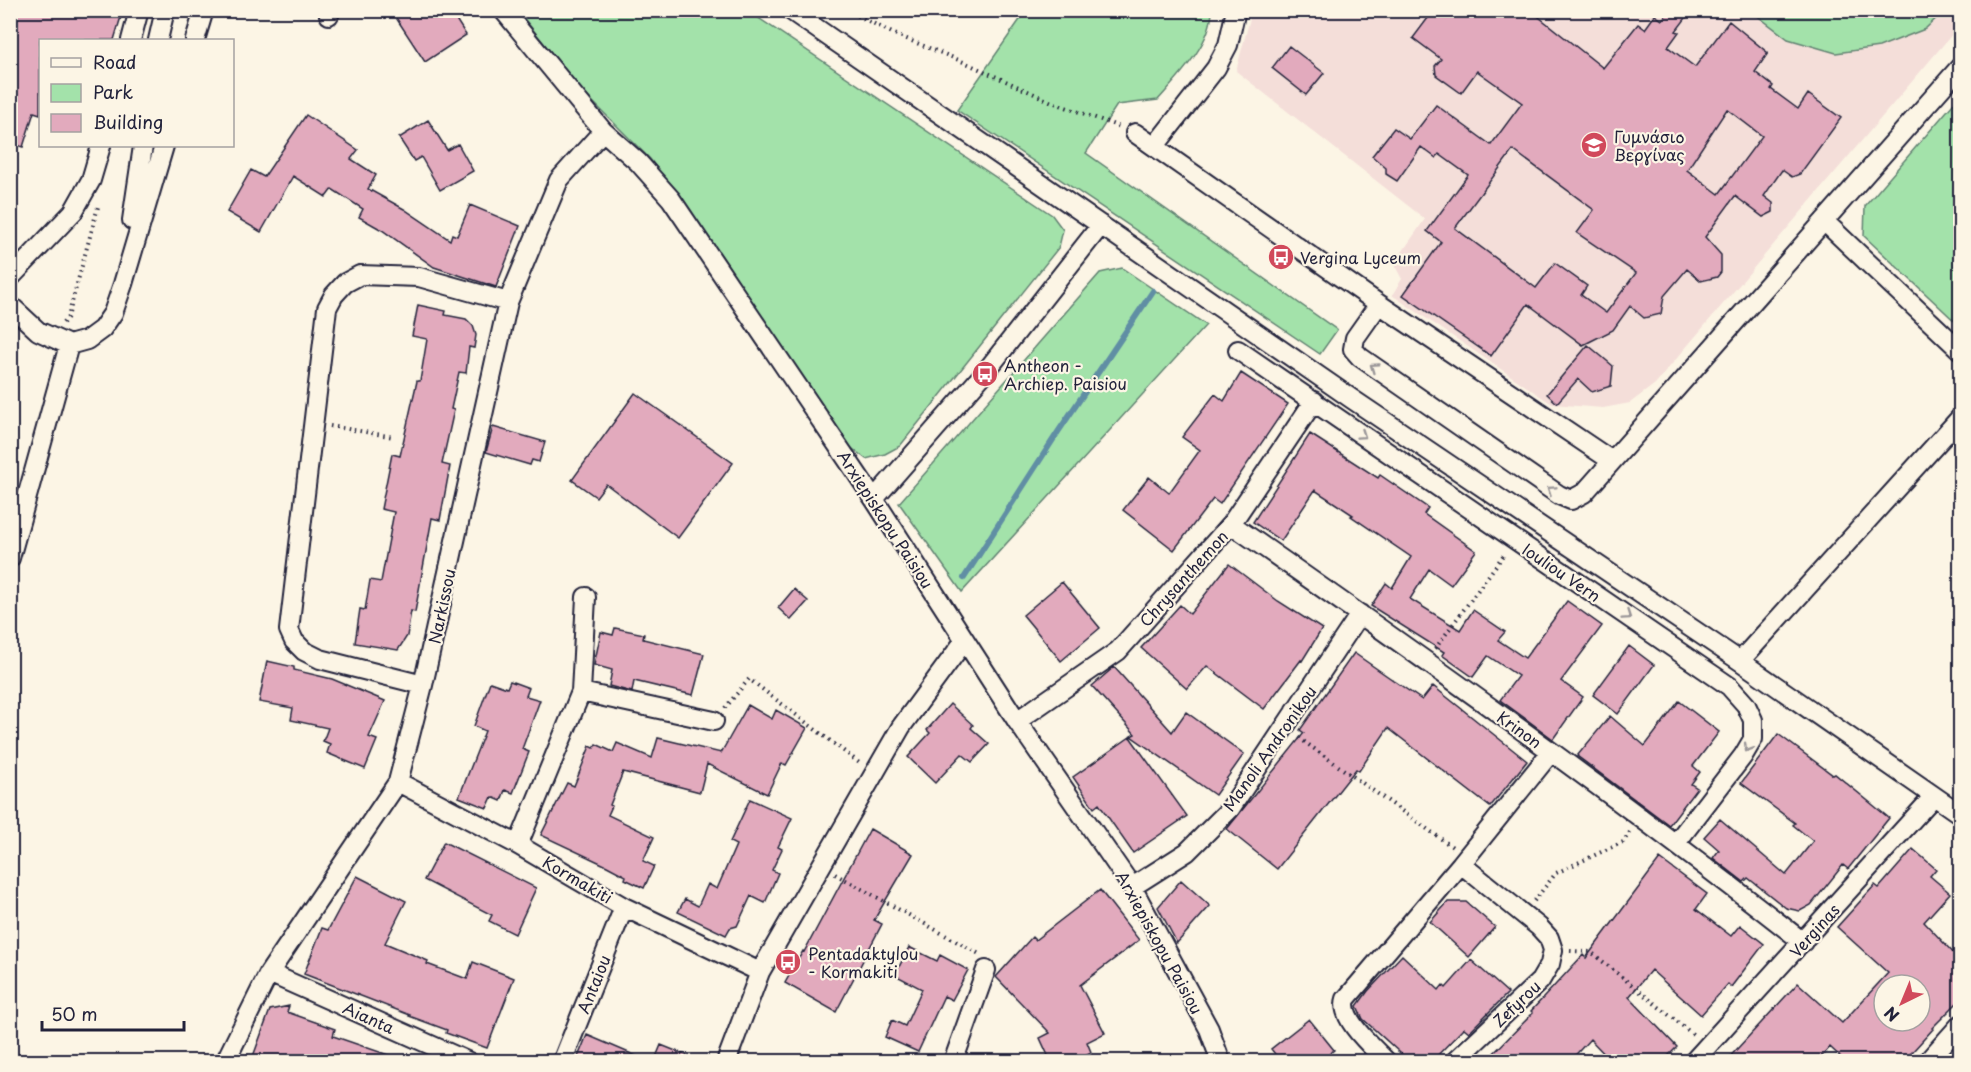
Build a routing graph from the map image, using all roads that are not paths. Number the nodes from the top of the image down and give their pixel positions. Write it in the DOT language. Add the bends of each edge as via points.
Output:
graph roads {
  1 [pos="139,10"];
  2 [pos="165,10"];
  3 [pos="204,10"];
  4 [pos="503,10"];
  5 [pos="790,10"];
  6 [pos="1236,10"];
  7 [pos="131,39"];
  8 [pos="158,39"];
  9 [pos="195,39"];
  10 [pos="1960,67"];
  11 [pos="603,131"];
  12 [pos="1135,133"];
  13 [pos="1155,146"];
  14 [pos="101,147"];
  15 [pos="143,147"];
  16 [pos="164,147"];
  17 [pos="1824,221"];
  18 [pos="1101,225"];
  19 [pos="10,278"];
  20 [pos="123,284"];
  21 [pos="508,302"];
  22 [pos="1379,303"];
  23 [pos="10,305"];
  24 [pos="61,342"];
  25 [pos="1239,350"];
  26 [pos="1960,350"];
  27 [pos="1314,401"];
  28 [pos="1960,418"];
  29 [pos="1612,461"];
  30 [pos="873,499"];
  31 [pos="1231,524"];
  32 [pos="10,558"];
  33 [pos="586,597"];
  34 [pos="1360,614"];
  35 [pos="965,640"];
  36 [pos="1740,661"];
  37 [pos="423,685"];
  38 [pos="581,692"];
  39 [pos="714,721"];
  40 [pos="1017,721"];
  41 [pos="1551,752"];
  42 [pos="398,782"];
  43 [pos="1934,796"];
  44 [pos="1960,814"];
  45 [pos="1676,843"];
  46 [pos="518,845"];
  47 [pos="1464,861"];
  48 [pos="1132,887"];
  49 [pos="624,907"];
  50 [pos="1803,942"];
  51 [pos="986,970"];
  52 [pos="760,972"];
  53 [pos="269,973"];
  54 [pos="1960,1025"];
  55 [pos="1699,1057"];
  56 [pos="1938,1058"];
  57 [pos="225,1062"];
  58 [pos="470,1062"];
  59 [pos="562,1062"];
  60 [pos="726,1062"];
  61 [pos="953,1062"];
  62 [pos="1221,1062"];
  63 [pos="1387,1062"];
  64 [pos="1454,1062"];
  1 -- 7 [label="street"];
  2 -- 8 [label="street"];
  3 -- 9 [label="street"];
  4 -- 11 [label="street, Arxiepiskopu Paisiou"];
  5 -- 18 [label="street"];
  6 -- 13 [label="street" via="1228,45 1216,68"];
  10 -- 17 [label="street"];
  11 -- 21 [label="street, Narkissou" via="559,180"];
  11 -- 30 [label="street, Arxiepiskopu Paisiou" via="672,199"];
  12 -- 13 [label="street"];
  13 -- 22 [label="street"];
  14 -- 19 [label="street" via="91,180 73,212"];
  15 -- 20 [label="street"];
  16 -- 20 [label="street"];
  17 -- 26 [label="street"];
  17 -- 29 [label="street"];
  18 -- 30 [label="street" via="987,370"];
  18 -- 36 [label="street"];
  20 -- 24 [label="street" via="113,313 102,329 87,340"];
  21 -- 37 [label="street, Narkissou"];
  21 -- 37 [label="street" via="419,277 360,275 345,283 327,308 288,630 304,651 320,659"];
  22 -- 29 [label="street"];
  29 -- 22 [label="street, one-way" via="1584,493 1571,500 1549,489 1360,357 1353,349 1355,338"];
  23 -- 24 [label="street" via="38,331"];
  24 -- 32 [label="street"];
  25 -- 27 [label="street, Iouliou Vern"];
  27 -- 31 [label="street, Chrysanthemon"];
  27 -- 45 [label="street, Iouliou Vern, one-way" via="1729,686 1746,705 1753,720 1754,739"];
  28 -- 36 [label="street"];
  30 -- 35 [label="street, Arxiepiskopu Paisiou"];
  31 -- 34 [label="street, Krinon"];
  31 -- 40 [label="street, Chrysanthemon" via="1118,651"];
  33 -- 38 [label="street"];
  34 -- 41 [label="street, Krinon"];
  34 -- 48 [label="street, Manoli Andronikou" via="1230,809 1187,852"];
  35 -- 40 [label="street, Arxiepiskopu Paisiou"];
  35 -- 52 [label="street" via="901,727"];
  36 -- 43 [label="street"];
  37 -- 42 [label="street, Narkissou"];
  38 -- 39 [label="street"];
  38 -- 46 [label="street"];
  40 -- 48 [label="street, Arxiepiskopu Paisiou"];
  41 -- 45 [label="street, Krinon"];
  41 -- 47 [label="street"];
  42 -- 46 [label="street, Kormakiti"];
  42 -- 53 [label="street, Narkissou"];
  43 -- 44 [label="street"];
  43 -- 50 [label="street, Verginas"];
  45 -- 50 [label="street, Krinon"];
  46 -- 49 [label="street, Kormakiti"];
  47 -- 63 [label="street" via="1346,999 1349,1020"];
  47 -- 64 [label="street, Zefyrou" via="1549,938 1553,950 1550,964 1539,981"];
  48 -- 62 [label="street, Arxiepiskopu Paisiou" via="1209,1029"];
  49 -- 52 [label="street, Kormakiti"];
  49 -- 59 [label="street, Antaiou"];
  50 -- 55 [label="street, Verginas"];
  51 -- 61 [label="street"];
  52 -- 60 [label="street"];
  53 -- 57 [label="street, Narkissou"];
  53 -- 58 [label="street, Aianta"];
  54 -- 56 [label="street"];
}
